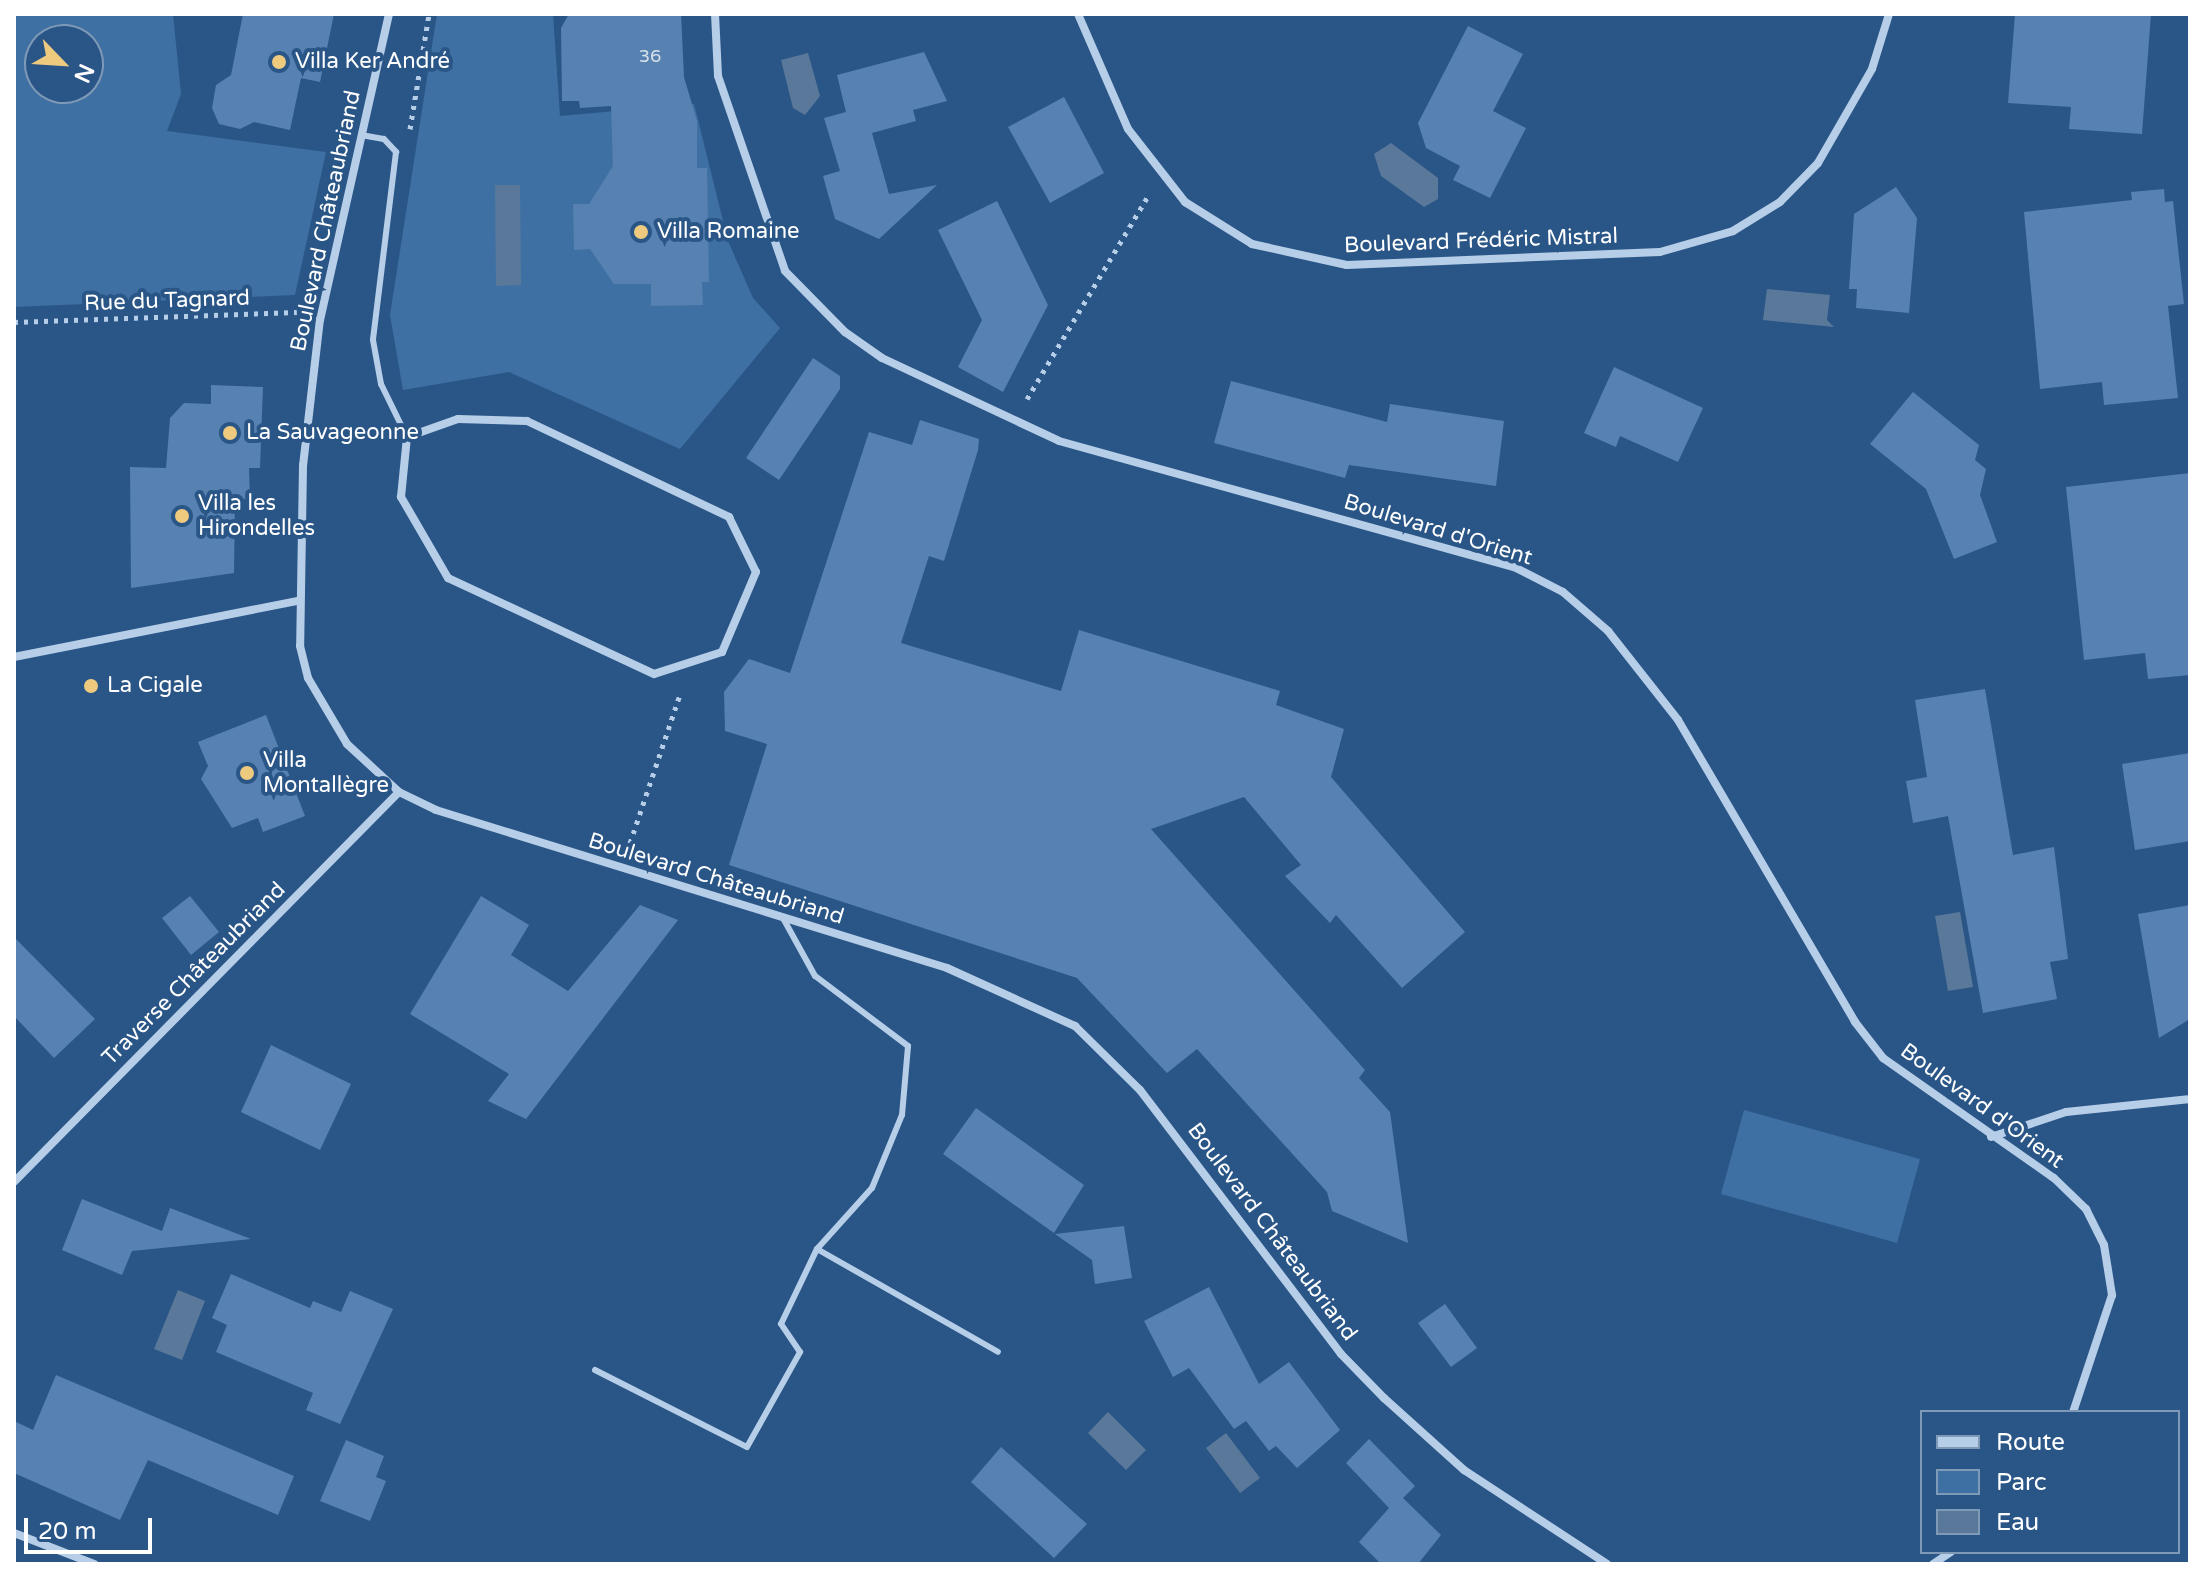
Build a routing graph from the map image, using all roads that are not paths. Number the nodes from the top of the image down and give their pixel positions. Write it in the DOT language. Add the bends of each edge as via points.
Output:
graph roads {
  1 [pos="389,14"];
  2 [pos="715,14"];
  3 [pos="1078,14"];
  4 [pos="1889,14"];
  5 [pos="361,135"];
  6 [pos="407,437"];
  7 [pos="297,601"];
  8 [pos="14,657"];
  9 [pos="399,792"];
  10 [pos="783,918"];
  11 [pos="2190,1099"];
  12 [pos="1991,1137"];
  13 [pos="14,1182"];
  14 [pos="817,1249"];
  15 [pos="998,1352"];
  16 [pos="595,1370"];
  17 [pos="2074,1410"];
  18 [pos="14,1533"];
  19 [pos="94,1564"];
  20 [pos="1607,1564"];
  1 -- 5 [label="street, Boulevard Châteaubriand"];
  2 -- 12 [label="street, Boulevard d'Orient" via="718,76 785,271 812,303 882,358 1059,441 1514,567 1563,592 1608,631 1654,683 1883,1058"];
  3 -- 4 [label="street, Boulevard Frédéric Mistral" via="1128,129 1159,176 1185,202 1252,244 1347,265 1660,252 1733,231 1780,202 1808,172 1851,110"];
  5 -- 6 [label="lane" via="384,139 396,152 373,340 381,384"];
  5 -- 7 [label="street, Boulevard Châteaubriand" via="320,319 303,465"];
  6 -- 6 [label="street" via="401,497 448,578 654,674 722,652 756,572 729,517 527,421 458,419"];
  7 -- 8 [label="street"];
  7 -- 9 [label="street, Boulevard Châteaubriand" via="308,678 325,711 369,768"];
  9 -- 10 [label="street, Boulevard Châteaubriand" via="474,824"];
  9 -- 13 [label="street, Traverse Châteaubriand"];
  10 -- 14 [label="lane" via="815,976 908,1046 902,1115 872,1188"];
  10 -- 20 [label="street, Boulevard Châteaubriand" via="947,968 1075,1026 1140,1090 1341,1354 1384,1398 1464,1470"];
  11 -- 12 [label="street" via="2066,1112"];
  12 -- 17 [label="street, Boulevard d'Orient" via="2054,1178 2086,1209 2104,1245 2112,1295"];
  14 -- 15 [label="lane"];
  14 -- 16 [label="lane" via="781,1324 800,1352 747,1447"];
  18 -- 19 [label="street"];
}
